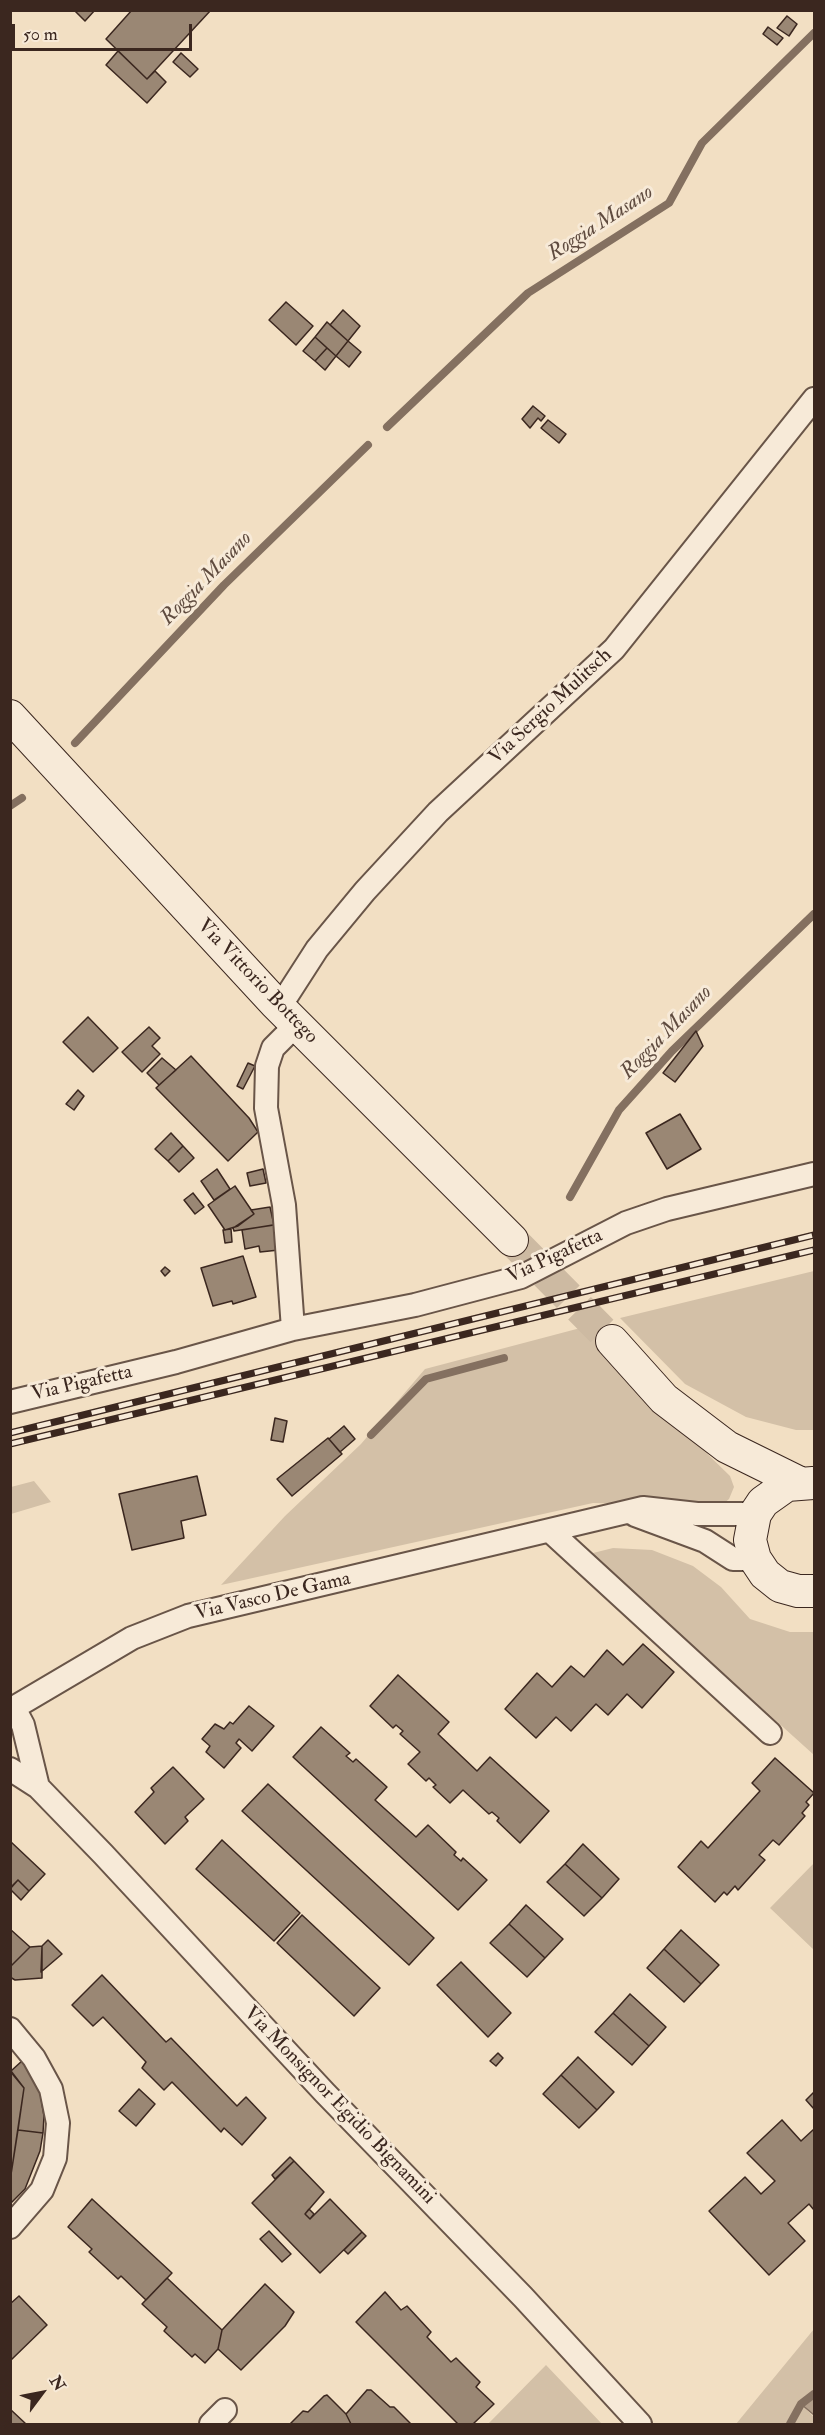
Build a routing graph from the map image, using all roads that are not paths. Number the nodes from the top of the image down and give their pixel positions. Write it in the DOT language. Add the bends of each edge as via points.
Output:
graph roads {
  1 [pos="814,399"];
  2 [pos="10,716"];
  3 [pos="288,1016"];
  4 [pos="814,1174"];
  5 [pos="512,1240"];
  6 [pos="293,1329"];
  7 [pos="612,1341"];
  8 [pos="10,1402"];
  9 [pos="727,1447"];
  10 [pos="807,1483"];
  11 [pos="758,1511"];
  12 [pos="630,1513"];
  13 [pos="550,1531"];
  14 [pos="755,1559"];
  15 [pos="814,1591"];
  16 [pos="12,1709"];
  17 [pos="770,1733"];
  18 [pos="10,1770"];
  19 [pos="38,1787"];
  20 [pos="10,2029"];
  21 [pos="10,2227"];
  22 [pos="640,2424"];
  1 -- 3 [label="street, Via Sergio Mulitsch" via="614,649 438,812 365,891 324,941"];
  2 -- 3 [label="street, Via Vittorio Bottego"];
  3 -- 5 [label="street, Via Vittorio Bottego"];
  3 -- 6 [label="street" via="267,1066 266,1108 284,1205"];
  4 -- 6 [label="street, Via Pigafetta" via="627,1222 521,1277 415,1305"];
  6 -- 8 [label="street, Via Pigafetta"];
  7 -- 9 [label="street" via="664,1399"];
  9 -- 10 [label="street"];
  9 -- 11 [label="street"];
  10 -- 11 [label="street" via="774,1492"];
  11 -- 12 [label="street, Via Vasco De Gama" via="697,1514 643,1508"];
  11 -- 14 [label="street" via="750,1540"];
  12 -- 13 [label="street, Via Vasco De Gama" via="598,1517"];
  12 -- 14 [label="street, Via Vasco De Gama" via="705,1541 733,1559"];
  13 -- 16 [label="street, Via Vasco De Gama" via="188,1616 132,1638"];
  13 -- 17 [label="street"];
  14 -- 15 [label="street" via="780,1586"];
  16 -- 19 [label="street, Via Monsignor Egidio Bignamini" via="23,1725"];
  18 -- 19 [label="street, Via Monsignor Egidio Bignamini"];
  19 -- 22 [label="street, Via Monsignor Egidio Bignamini"];
  20 -- 21 [label="street" via="34,2058 51,2089 58,2123 55,2158 42,2190"];
}
